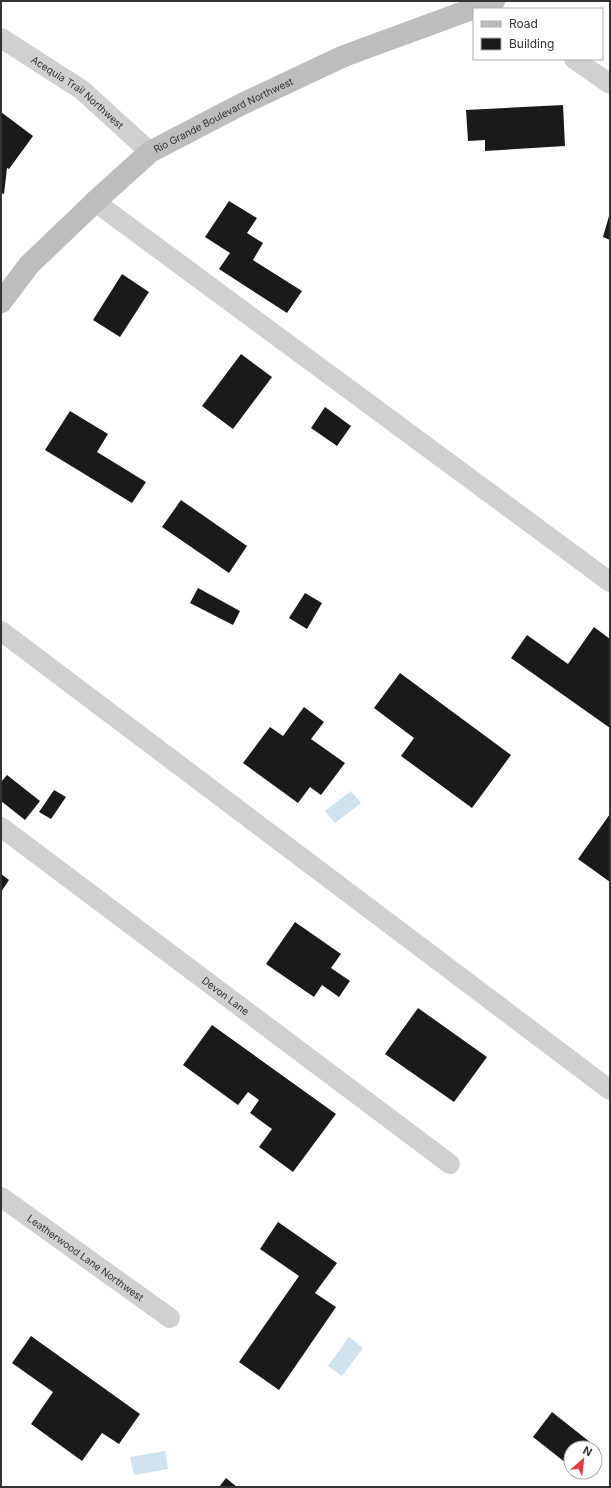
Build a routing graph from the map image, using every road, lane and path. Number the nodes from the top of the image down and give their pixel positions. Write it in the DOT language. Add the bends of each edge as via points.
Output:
graph roads {
  1 [pos="496,4"];
  2 [pos="484,8"];
  3 [pos="473,12"];
  4 [pos="1,38"];
  5 [pos="575,60"];
  6 [pos="610,84"];
  7 [pos="150,152"];
  8 [pos="94,201"];
  9 [pos="1,302"];
  10 [pos="610,582"];
  11 [pos="1,631"];
  12 [pos="1,827"];
  13 [pos="610,1090"];
  14 [pos="450,1164"];
  15 [pos="1,1197"];
  16 [pos="170,1318"];
  1 -- 2 [label="street, Rio Grande Boulevard Northwest"];
  3 -- 7 [label="street, Rio Grande Boulevard Northwest" via="344,56 240,105"];
  4 -- 7 [label="street, Acequia Trail Northwest" via="82,90"];
  5 -- 6 [label="street"];
  7 -- 8 [label="street, Rio Grande Boulevard Northwest"];
  8 -- 9 [label="street, Rio Grande Boulevard Northwest" via="29,265"];
  8 -- 10 [label="street"];
  11 -- 13 [label="street"];
  12 -- 14 [label="street, Devon Lane"];
  15 -- 16 [label="street, Leatherwood Lane Northwest"];
}
